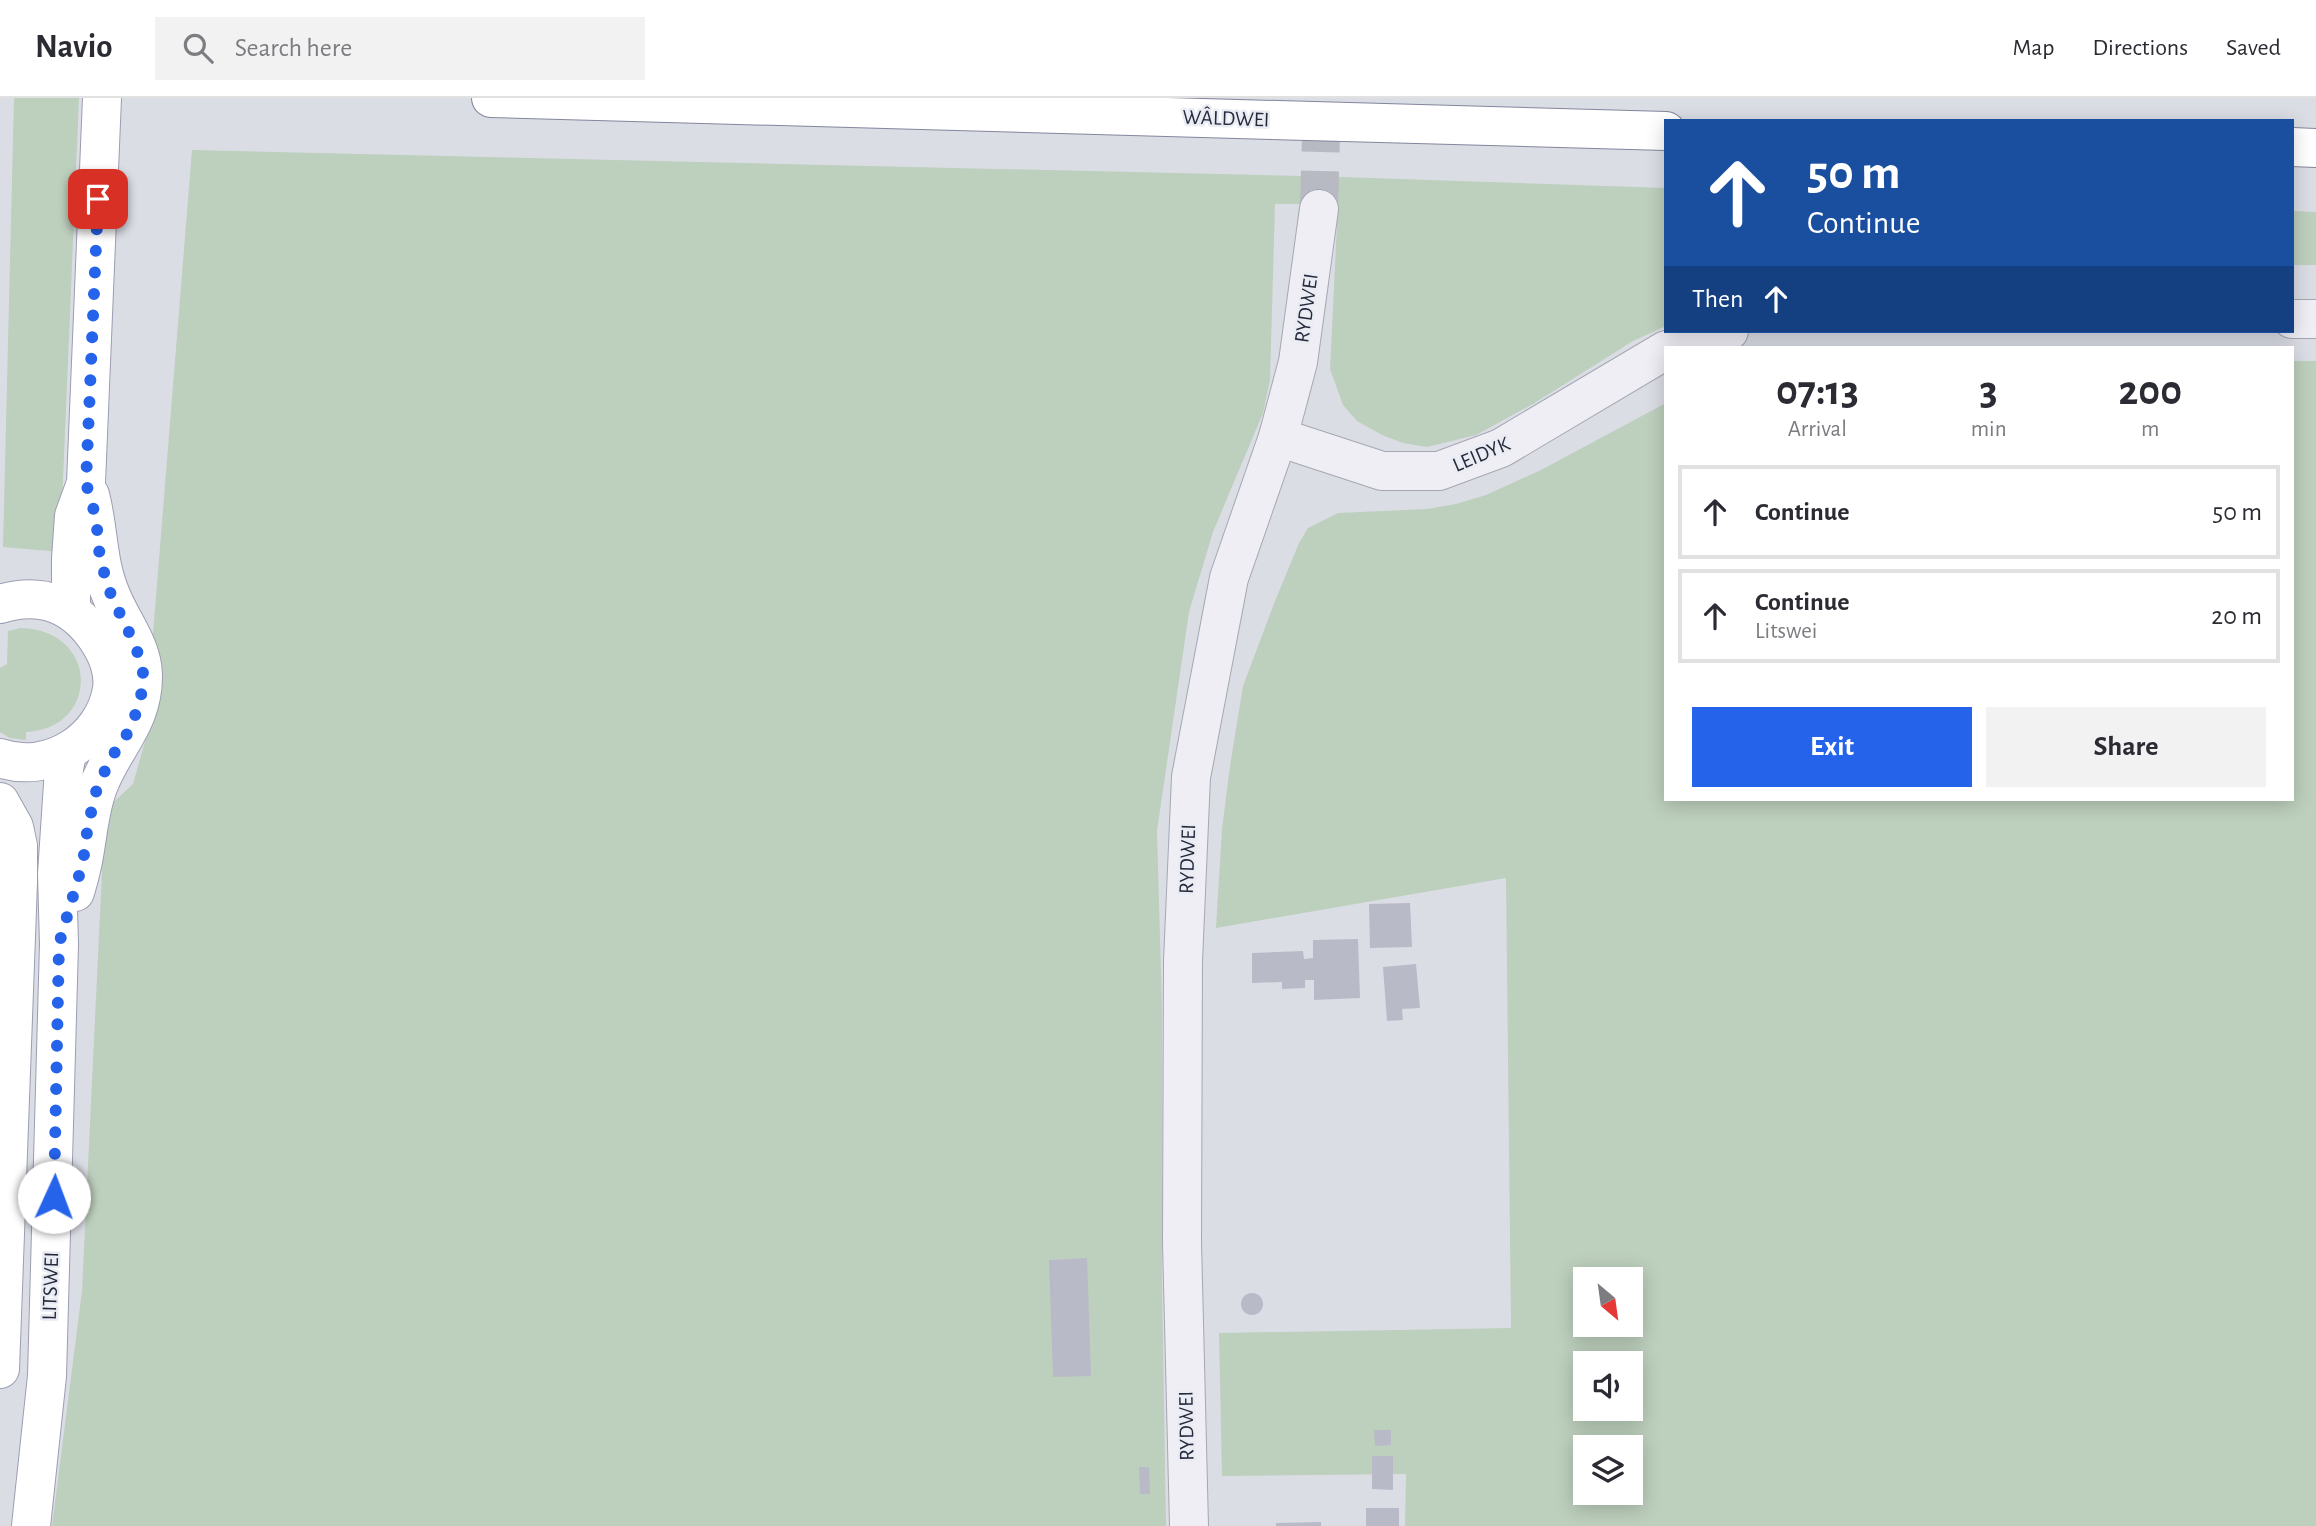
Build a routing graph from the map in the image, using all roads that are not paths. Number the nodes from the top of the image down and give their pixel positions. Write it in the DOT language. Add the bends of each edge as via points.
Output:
graph roads {
  1 [pos="102,98"];
  2 [pos="491,98"];
  3 [pos="1664,131"];
  4 [pos="2294,148"];
  5 [pos="2316,148"];
  6 [pos="1319,209"];
  7 [pos="2294,319"];
  8 [pos="2316,319"];
  9 [pos="1722,333"];
  10 [pos="1680,346"];
  11 [pos="1664,351"];
  12 [pos="1278,437"];
  13 [pos="86,483"];
  14 [pos="0,604"];
  15 [pos="71,610"];
  16 [pos="67,753"];
  17 [pos="0,758"];
  18 [pos="0,802"];
  19 [pos="59,944"];
  20 [pos="6,1016"];
  21 [pos="0,1368"];
  22 [pos="31,1526"];
  23 [pos="1189,1526"];
  1 -- 13 [label="main road"];
  2 -- 3 [label="main road, WÂLDWEI"];
  4 -- 5 [label="main road"];
  6 -- 12 [label="street, RYDWEI" via="1298,362"];
  7 -- 8 [label="street"];
  9 -- 10 [label="street"];
  11 -- 12 [label="street, LEIDYK" via="1501,448 1439,471 1382,471"];
  12 -- 23 [label="street, RYDWEI" via="1229,578 1191,777 1183,961 1182,1229"];
  13 -- 15 [label="main road" via="74,516"];
  13 -- 19 [label="main road" via="100,559 143,672 131,728 97,788 83,862"];
  14 -- 15 [label="main road" via="32,598"];
  15 -- 16 [label="main road" via="106,652 112,687 98,723"];
  16 -- 17 [label="main road" via="32,762"];
  16 -- 19 [label="main road, LITSWEI" via="57,874"];
  18 -- 20 [label="main road" via="18,846"];
  19 -- 22 [label="main road, LITSWEI" via="47,1376"];
  20 -- 21 [label="main road"];
}
